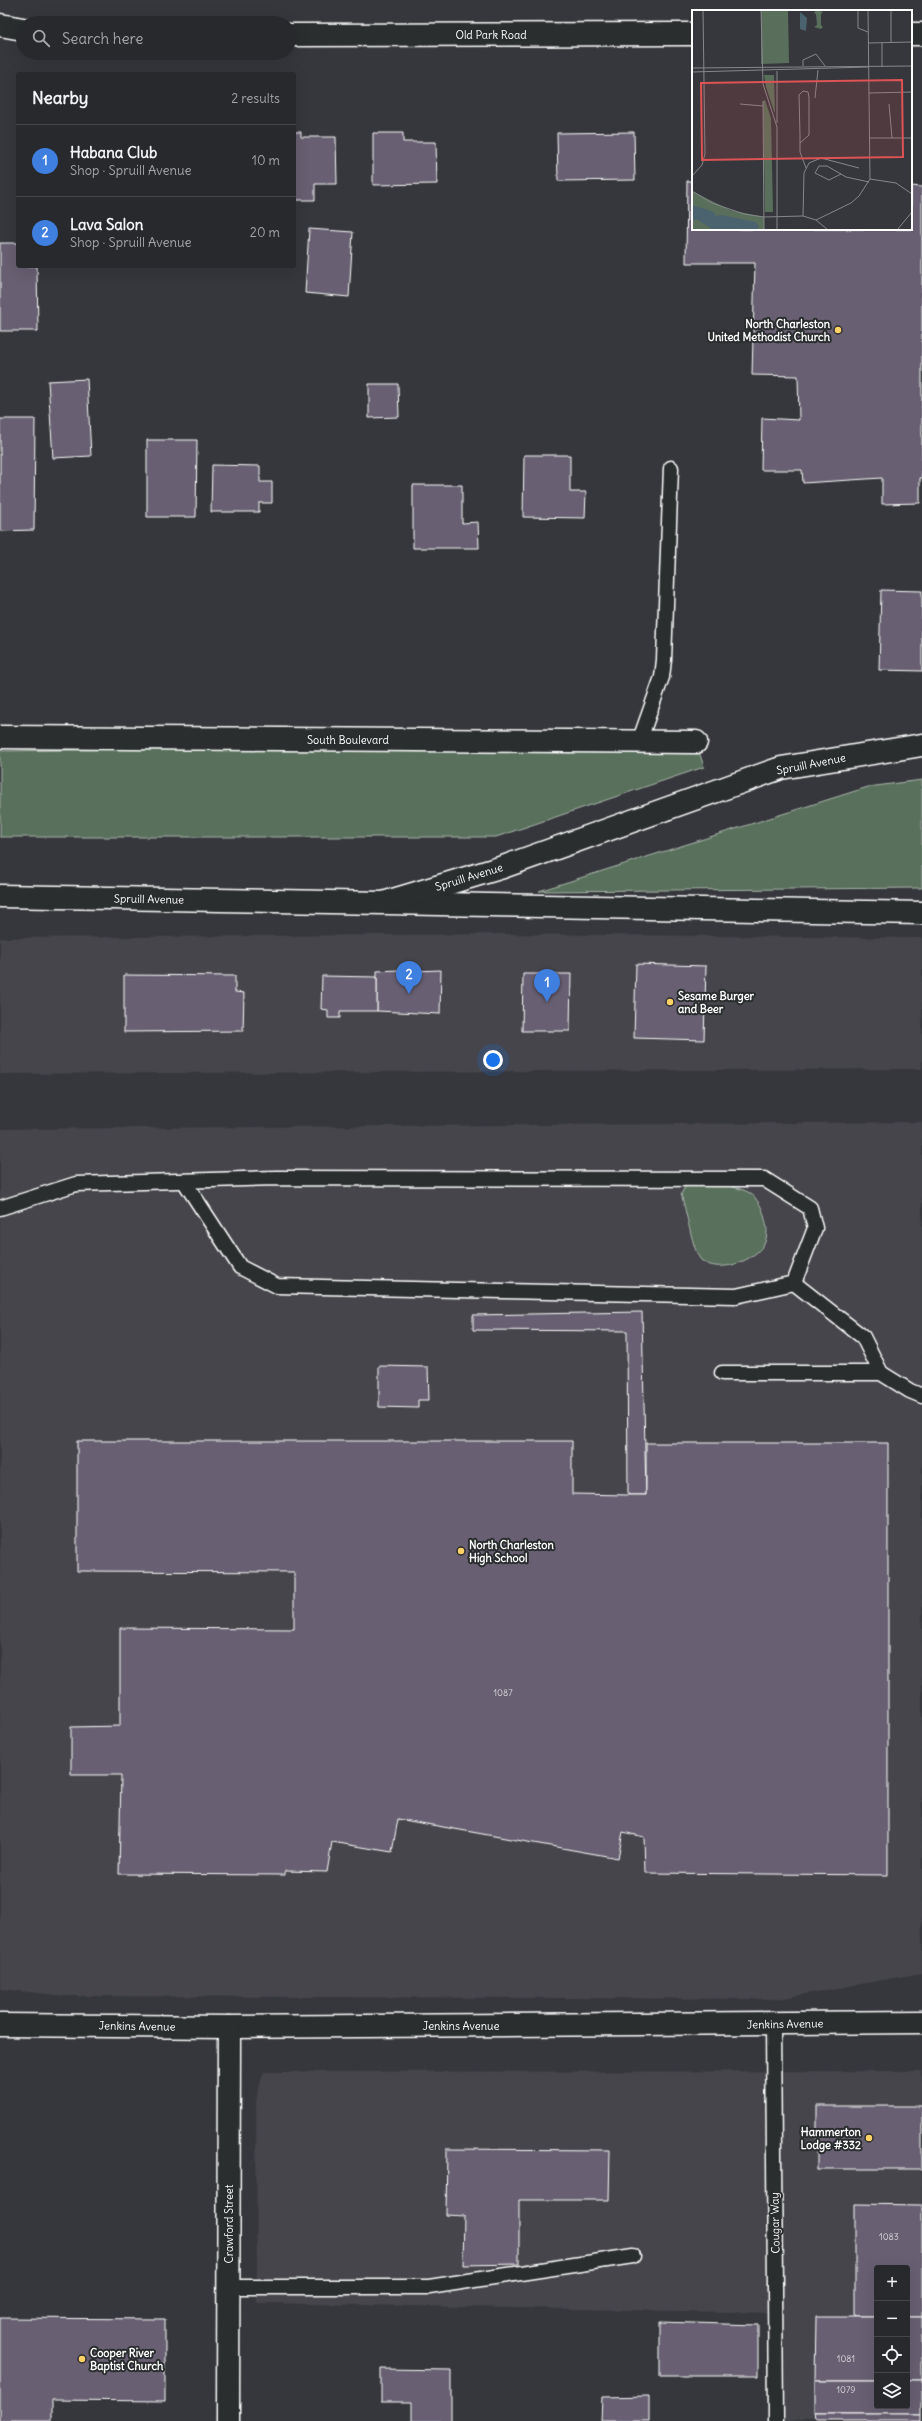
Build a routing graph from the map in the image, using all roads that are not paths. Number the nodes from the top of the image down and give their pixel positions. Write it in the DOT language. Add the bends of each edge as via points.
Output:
graph roads {
  1 [pos="0,25"];
  2 [pos="16,27"];
  3 [pos="692,34"];
  4 [pos="296,35"];
  5 [pos="670,468"];
  6 [pos="0,737"];
  7 [pos="639,742"];
  8 [pos="696,742"];
  9 [pos="922,745"];
  10 [pos="0,896"];
  11 [pos="383,903"];
  12 [pos="922,914"];
  13 [pos="184,1181"];
  14 [pos="0,1208"];
  15 [pos="794,1283"];
  16 [pos="722,1373"];
  17 [pos="880,1373"];
  18 [pos="922,1396"];
  19 [pos="922,2022"];
  20 [pos="0,2025"];
  21 [pos="773,2025"];
  22 [pos="229,2027"];
  23 [pos="633,2256"];
  24 [pos="228,2287"];
  25 [pos="228,2421"];
  26 [pos="776,2421"];
  1 -- 2 [label="street"];
  3 -- 4 [label="street, Old Park Road"];
  5 -- 7 [label="lane" via="664,660 662,677"];
  6 -- 7 [label="street, South Boulevard"];
  7 -- 8 [label="street, South Boulevard"];
  9 -- 11 [label="street, Spruill Avenue" via="781,768 503,867"];
  10 -- 11 [label="street, Spruill Avenue"];
  11 -- 12 [label="street"];
  13 -- 14 [label="lane" via="76,1184"];
  13 -- 15 [label="lane" via="240,1267 277,1286 736,1296"];
  13 -- 15 [label="lane" via="276,1178 764,1178 810,1208 815,1228"];
  15 -- 17 [label="lane" via="863,1337"];
  16 -- 17 [label="lane"];
  17 -- 18 [label="lane"];
  19 -- 21 [label="street, Jenkins Avenue"];
  20 -- 22 [label="street, Jenkins Avenue"];
  21 -- 22 [label="street, Jenkins Avenue"];
  21 -- 26 [label="lane, Cougar Way"];
  22 -- 24 [label="street, Crawford Street"];
  23 -- 24 [label="lane" via="429,2287"];
  24 -- 25 [label="street, Crawford Street"];
}
